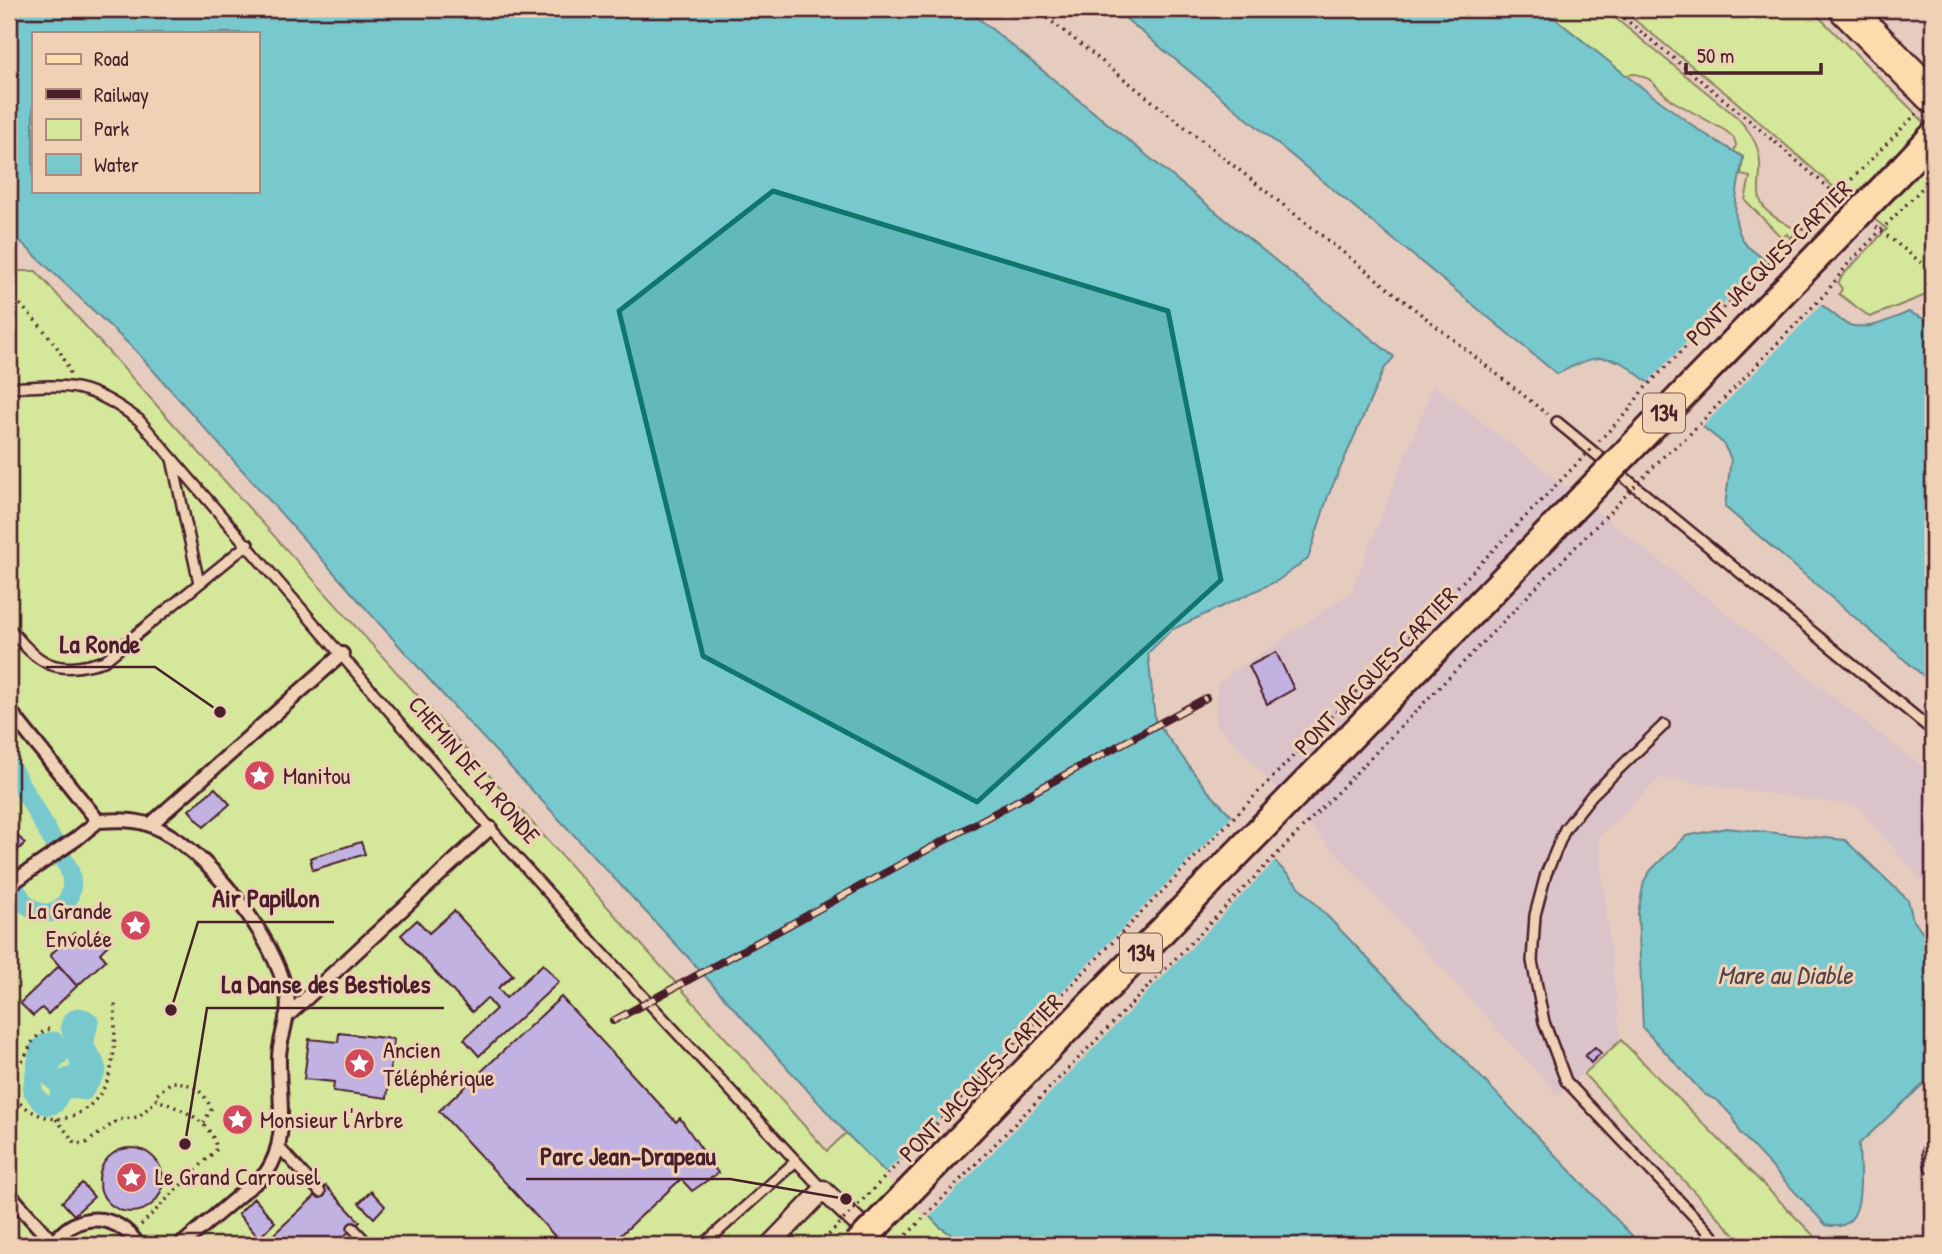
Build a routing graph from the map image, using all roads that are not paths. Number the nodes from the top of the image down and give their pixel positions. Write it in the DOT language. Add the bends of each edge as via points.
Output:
graph roads {
  1 [pos="1846,9"];
  2 [pos="1933,97"];
  3 [pos="1933,136"];
  4 [pos="9,388"];
  5 [pos="1556,422"];
  6 [pos="172,457"];
  7 [pos="248,544"];
  8 [pos="199,583"];
  9 [pos="9,628"];
  10 [pos="342,654"];
  11 [pos="9,710"];
  12 [pos="1664,725"];
  13 [pos="1933,731"];
  14 [pos="98,821"];
  15 [pos="150,825"];
  16 [pos="490,828"];
  17 [pos="9,885"];
  18 [pos="286,1017"];
  19 [pos="278,1146"];
  20 [pos="796,1161"];
  21 [pos="823,1190"];
  22 [pos="320,1192"];
  23 [pos="9,1194"];
  24 [pos="353,1228"];
  25 [pos="135,1240"];
  26 [pos="53,1244"];
  27 [pos="181,1245"];
  28 [pos="369,1245"];
  29 [pos="703,1245"];
  30 [pos="770,1245"];
  31 [pos="857,1245"];
  32 [pos="881,1245"];
  33 [pos="1721,1245"];
  1 -- 2 [label="highway"];
  3 -- 31 [label="main road, PONT JACQUES-CARTIER / 134, bridge"];
  4 -- 6 [label="lane, CHEMIN DE LA RONDE" via="74,386 95,391 139,420"];
  5 -- 13 [label="lane"];
  6 -- 7 [label="lane, CHEMIN DE LA RONDE"];
  6 -- 8 [label="lane"];
  7 -- 8 [label="lane"];
  7 -- 10 [label="lane, CHEMIN DE LA RONDE"];
  8 -- 9 [label="lane" via="104,661 87,666 46,664"];
  10 -- 15 [label="street"];
  10 -- 16 [label="lane, CHEMIN DE LA RONDE"];
  11 -- 14 [label="street"];
  12 -- 33 [label="lane" via="1592,795 1565,829 1535,915 1532,961 1544,1022 1566,1081"];
  14 -- 15 [label="street" via="131,820"];
  14 -- 17 [label="street"];
  15 -- 18 [label="street" via="172,836 232,890 279,972 288,998"];
  16 -- 18 [label="street"];
  16 -- 20 [label="lane, CHEMIN DE LA RONDE"];
  18 -- 19 [label="street" via="279,1057 282,1102"];
  19 -- 22 [label="lane"];
  19 -- 27 [label="street" via="266,1173"];
  20 -- 21 [label="lane, CHEMIN DE LA RONDE"];
  20 -- 29 [label="lane"];
  21 -- 30 [label="street"];
  21 -- 32 [label="street"];
  23 -- 26 [label="street"];
  24 -- 28 [label="lane"];
  25 -- 26 [label="street" via="120,1225 90,1219 63,1231"];
}
